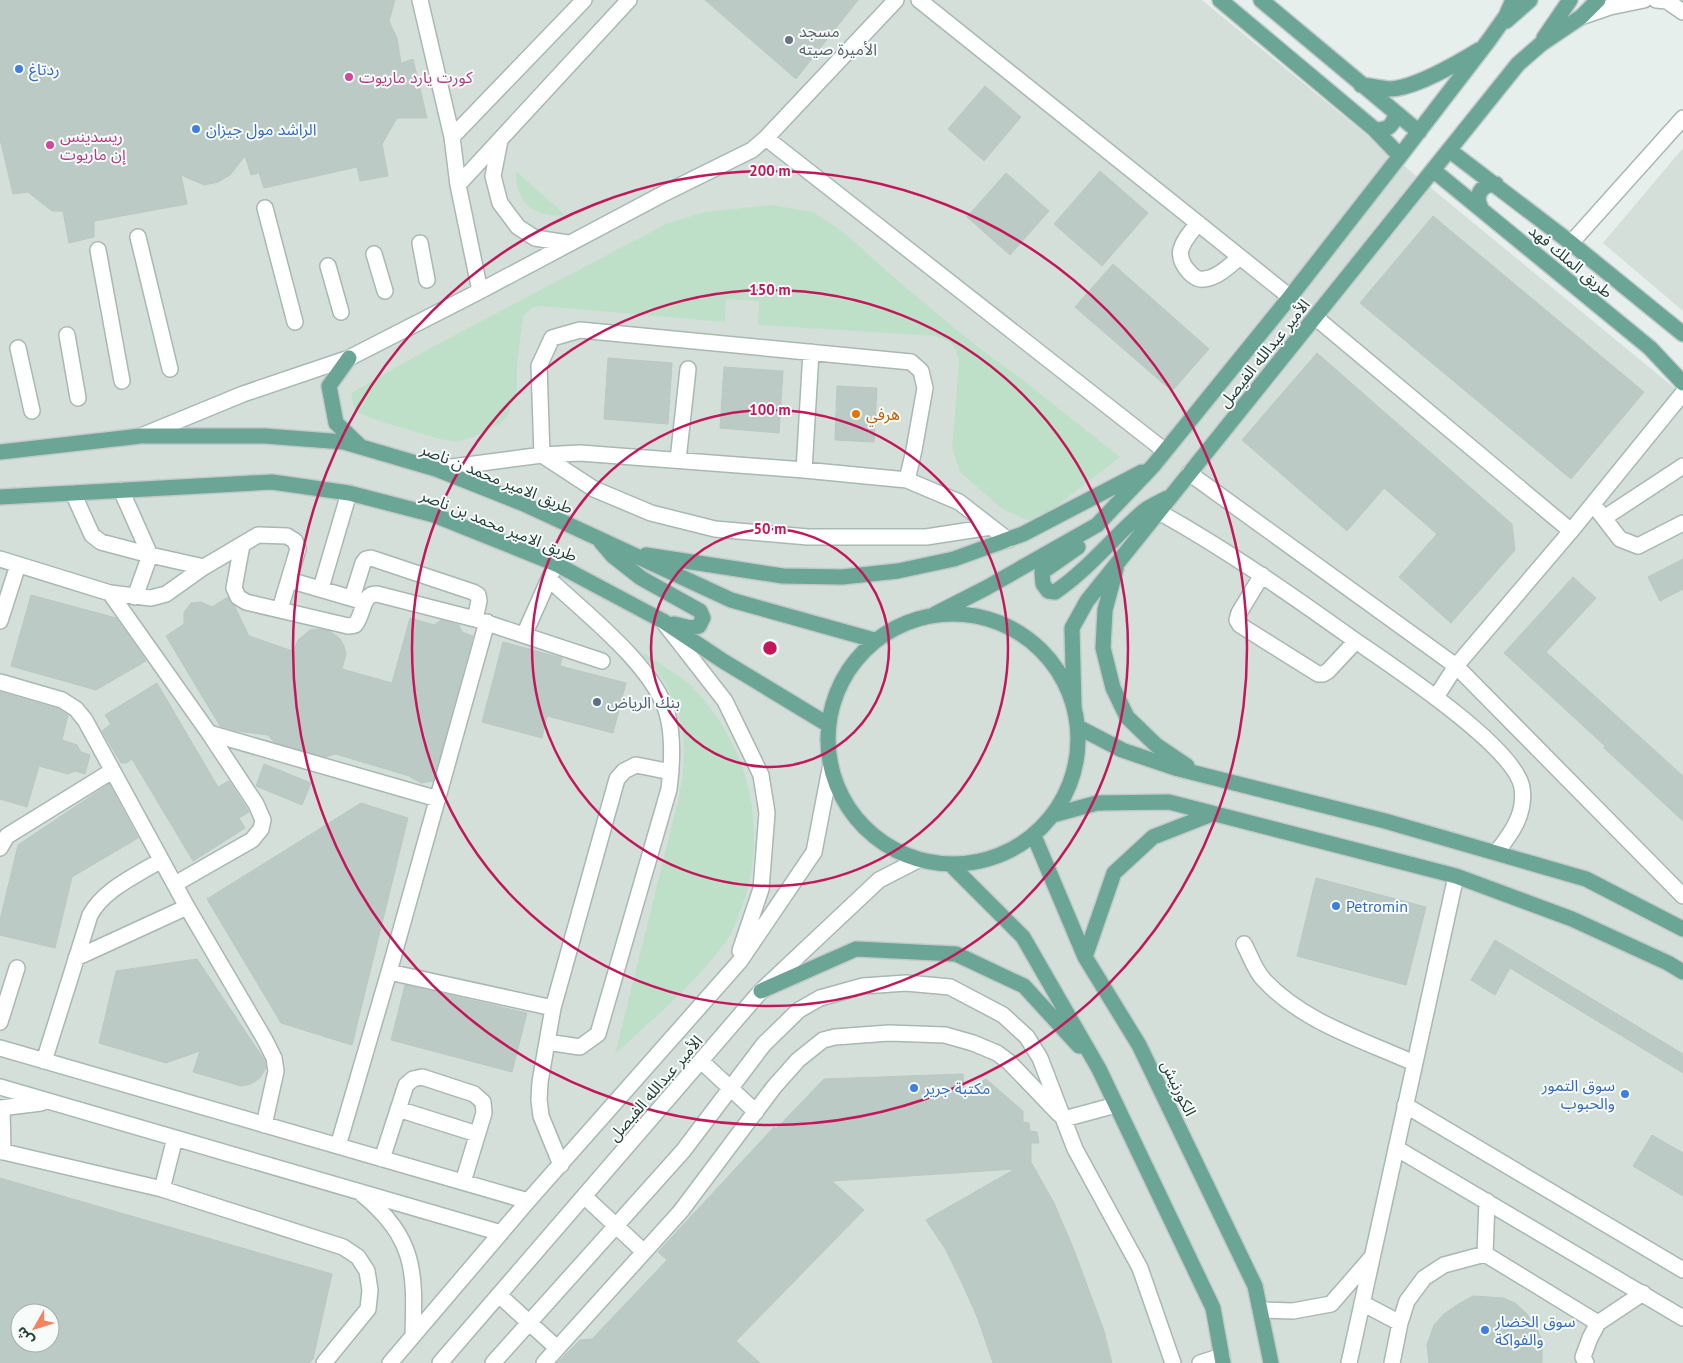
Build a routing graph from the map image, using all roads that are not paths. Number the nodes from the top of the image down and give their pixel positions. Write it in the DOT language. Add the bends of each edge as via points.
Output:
graph roads {
  1 [pos="420,0"];
  2 [pos="584,0"];
  3 [pos="629,0"];
  4 [pos="896,0"];
  5 [pos="919,0"];
  6 [pos="1220,0"];
  7 [pos="1261,0"];
  8 [pos="1513,0"];
  9 [pos="1530,0"];
  10 [pos="1570,0"];
  11 [pos="1598,0"];
  12 [pos="1644,0"];
  13 [pos="1656,0"];
  14 [pos="1683,12"];
  15 [pos="1581,17"];
  16 [pos="1493,35"];
  17 [pos="1541,44"];
  18 [pos="1361,85"];
  19 [pos="1395,112"];
  20 [pos="1683,118"];
  21 [pos="1374,129"];
  22 [pos="1419,132"];
  23 [pos="452,137"];
  24 [pos="766,138"];
  25 [pos="500,140"];
  26 [pos="1449,150"];
  27 [pos="1400,156"];
  28 [pos="1433,170"];
  29 [pos="1496,184"];
  30 [pos="458,185"];
  31 [pos="265,208"];
  32 [pos="1481,208"];
  33 [pos="1198,223"];
  34 [pos="138,237"];
  35 [pos="420,242"];
  36 [pos="568,243"];
  37 [pos="1572,243"];
  38 [pos="98,250"];
  39 [pos="374,254"];
  40 [pos="1240,257"];
  41 [pos="328,266"];
  42 [pos="427,280"];
  43 [pos="480,291"];
  44 [pos="385,292"];
  45 [pos="1290,296"];
  46 [pos="341,312"];
  47 [pos="1315,317"];
  48 [pos="295,322"];
  49 [pos="1683,334"];
  50 [pos="67,335"];
  51 [pos="18,348"];
  52 [pos="811,352"];
  53 [pos="349,358"];
  54 [pos="170,368"];
  55 [pos="688,369"];
  56 [pos="122,381"];
  57 [pos="1683,383"];
  58 [pos="1683,393"];
  59 [pos="78,398"];
  60 [pos="32,411"];
  61 [pos="141,436"];
  62 [pos="361,447"];
  63 [pos="1165,451"];
  64 [pos="0,452"];
  65 [pos="542,454"];
  66 [pos="678,460"];
  67 [pos="1152,466"];
  68 [pos="1683,466"];
  69 [pos="436,469"];
  70 [pos="804,470"];
  71 [pos="1190,473"];
  72 [pos="907,480"];
  73 [pos="121,490"];
  74 [pos="73,493"];
  75 [pos="349,493"];
  76 [pos="1173,494"];
  77 [pos="0,496"];
  78 [pos="1593,504"];
  79 [pos="1159,512"];
  80 [pos="1604,518"];
  81 [pos="1683,524"];
  82 [pos="1097,525"];
  83 [pos="991,527"];
  84 [pos="1571,531"];
  85 [pos="597,538"];
  86 [pos="1008,540"];
  87 [pos="242,545"];
  88 [pos="627,552"];
  89 [pos="150,555"];
  90 [pos="0,560"];
  91 [pos="1119,562"];
  92 [pos="556,564"];
  93 [pos="18,565"];
  94 [pos="204,567"];
  95 [pos="1262,574"];
  96 [pos="549,579"];
  97 [pos="289,580"];
  98 [pos="321,588"];
  99 [pos="110,593"];
  100 [pos="134,597"];
  101 [pos="359,600"];
  102 [pos="280,610"];
  103 [pos="935,614"];
  104 [pos="481,620"];
  105 [pos="0,621"];
  106 [pos="663,621"];
  107 [pos="524,635"];
  108 [pos="874,640"];
  109 [pos="1356,641"];
  110 [pos="602,661"];
  111 [pos="1456,666"];
  112 [pos="0,682"];
  113 [pos="1436,697"];
  114 [pos="1074,707"];
  115 [pos="827,724"];
  116 [pos="1078,727"];
  117 [pos="209,733"];
  118 [pos="830,769"];
  119 [pos="112,771"];
  120 [pos="671,772"];
  121 [pos="1197,773"];
  122 [pos="438,799"];
  123 [pos="1212,814"];
  124 [pos="1053,815"];
  125 [pos="1034,836"];
  126 [pos="0,848"];
  127 [pos="1496,853"];
  128 [pos="161,860"];
  129 [pos="918,860"];
  130 [pos="951,865"];
  131 [pos="1456,876"];
  132 [pos="175,884"];
  133 [pos="1683,896"];
  134 [pos="187,906"];
  135 [pos="1683,929"];
  136 [pos="1244,944"];
  137 [pos="1085,957"];
  138 [pos="76,958"];
  139 [pos="17,968"];
  140 [pos="734,968"];
  141 [pos="389,972"];
  142 [pos="1683,972"];
  143 [pos="761,991"];
  144 [pos="3,1003"];
  145 [pos="554,1008"];
  146 [pos="0,1022"];
  147 [pos="547,1042"];
  148 [pos="0,1048"];
  149 [pos="44,1061"];
  150 [pos="701,1061"];
  151 [pos="1414,1063"];
  152 [pos="1099,1068"];
  153 [pos="0,1087"];
  154 [pos="730,1089"];
  155 [pos="48,1102"];
  156 [pos="1116,1105"];
  157 [pos="1405,1105"];
  158 [pos="1,1108"];
  159 [pos="398,1110"];
  160 [pos="756,1112"];
  161 [pos="1064,1119"];
  162 [pos="264,1125"];
  163 [pos="477,1134"];
  164 [pos="175,1138"];
  165 [pos="338,1146"];
  166 [pos="1396,1148"];
  167 [pos="2,1151"];
  168 [pos="382,1159"];
  169 [pos="560,1165"];
  170 [pos="463,1182"];
  171 [pos="162,1190"];
  172 [pos="357,1190"];
  173 [pos="584,1196"];
  174 [pos="1487,1201"];
  175 [pos="528,1202"];
  176 [pos="616,1226"];
  177 [pos="501,1233"];
  178 [pos="644,1252"];
  179 [pos="1485,1254"];
  180 [pos="1372,1257"];
  181 [pos="1683,1270"];
  182 [pos="1643,1293"];
  183 [pos="499,1295"];
  184 [pos="1362,1303"];
  185 [pos="1260,1310"];
  186 [pos="1683,1318"];
  187 [pos="529,1323"];
  188 [pos="1400,1323"];
  189 [pos="1598,1323"];
  190 [pos="413,1336"];
  191 [pos="557,1348"];
  192 [pos="1223,1360"];
  193 [pos="324,1363"];
  194 [pos="390,1363"];
  195 [pos="440,1363"];
  196 [pos="493,1363"];
  197 [pos="544,1363"];
  198 [pos="1173,1363"];
  199 [pos="1200,1363"];
  200 [pos="1271,1363"];
  201 [pos="1349,1363"];
  202 [pos="1392,1363"];
  203 [pos="1586,1363"];
  1 -- 23 [label="street"];
  2 -- 23 [label="street"];
  3 -- 25 [label="street"];
  4 -- 24 [label="street"];
  5 -- 33 [label="street"];
  6 -- 21 [label="main road"];
  7 -- 18 [label="main road"];
  8 -- 16 [label="main road"];
  9 -- 16 [label="main road"];
  10 -- 17 [label="main road"];
  11 -- 15 [label="main road"];
  12 -- 15 [label="street"];
  13 -- 14 [label="street" via="1667,1"];
  15 -- 17 [label="main road"];
  16 -- 18 [label="main road" via="1471,54 1434,75 1390,89"];
  16 -- 22 [label="main road, الأمير عبدالله الفيصل"];
  17 -- 26 [label="main road, الأمير عبدالله الفيصل" via="1518,64"];
  18 -- 19 [label="main road"];
  19 -- 21 [label="main road" via="1390,126"];
  19 -- 22 [label="main road"];
  20 -- 37 [label="street"];
  21 -- 27 [label="main road"];
  22 -- 27 [label="main road, الأمير عبدالله الفيصل"];
  23 -- 30 [label="street"];
  24 -- 36 [label="street" via="752,150"];
  24 -- 63 [label="street"];
  25 -- 30 [label="street"];
  25 -- 36 [label="street" via="493,176 500,203 518,227 535,238"];
  26 -- 28 [label="main road, الأمير عبدالله الفيصل"];
  26 -- 29 [label="main road, طريق الملك فهد"];
  27 -- 45 [label="main road, الأمير عبدالله الفيصل"];
  28 -- 32 [label="main road, طريق الملك فهد"];
  28 -- 47 [label="main road, الأمير عبدالله الفيصل"];
  29 -- 32 [label="main road" via="1488,185 1479,193"];
  29 -- 37 [label="main road, طريق الملك فهد"];
  30 -- 43 [label="street"];
  31 -- 48 [label="street"];
  32 -- 57 [label="main road, طريق الملك فهد" via="1650,348"];
  33 -- 40 [label="street"];
  33 -- 40 [label="street" via="1180,253 1182,265 1194,277 1210,278"];
  34 -- 54 [label="street"];
  35 -- 42 [label="street"];
  36 -- 43 [label="street"];
  37 -- 49 [label="main road, طريق الملك فهد"];
  38 -- 56 [label="street"];
  39 -- 44 [label="street"];
  40 -- 45 [label="street"];
  41 -- 46 [label="street"];
  43 -- 53 [label="street"];
  45 -- 63 [label="main road, الأمير عبدالله الفيصل"];
  47 -- 71 [label="main road, الأمير عبدالله الفيصل"];
  47 -- 84 [label="street"];
  50 -- 59 [label="street"];
  51 -- 60 [label="street"];
  52 -- 65 [label="street" via="580,330 552,338 539,366"];
  52 -- 70 [label="street"];
  52 -- 72 [label="street" via="911,362 921,371 925,388"];
  53 -- 61 [label="street" via="244,394"];
  53 -- 62 [label="main road" via="329,386 336,423"];
  55 -- 66 [label="street"];
  58 -- 78 [label="street"];
  61 -- 62 [label="main road, طريق الامير محمد ن ناصر" via="265,436 344,442"];
  61 -- 64 [label="main road, طريق الامير محمد ن ناصر"];
  62 -- 69 [label="main road, طريق الامير محمد ن ناصر"];
  63 -- 67 [label="main road, الأمير عبدالله الفيصل"];
  65 -- 66 [label="street" via="580,453"];
  65 -- 69 [label="street"];
  65 -- 83 [label="street" via="610,496 651,513 715,529 818,537 926,536"];
  66 -- 70 [label="street"];
  67 -- 82 [label="main road, الأمير عبدالله الفيصل"];
  67 -- 86 [label="main road"];
  68 -- 80 [label="street"];
  69 -- 85 [label="main road, طريق الامير محمد ن ناصر"];
  70 -- 72 [label="street"];
  71 -- 76 [label="main road, الأمير عبدالله الفيصل"];
  71 -- 111 [label="street"];
  72 -- 83 [label="street" via="959,502"];
  73 -- 74 [label="main road, طريق الامير محمد بن ناصر"];
  73 -- 75 [label="main road, طريق الامير محمد بن ناصر" via="272,482"];
  73 -- 89 [label="street"];
  74 -- 77 [label="main road, طريق الامير محمد بن ناصر"];
  74 -- 89 [label="street" via="92,536 101,542"];
  75 -- 92 [label="main road, طريق الامير محمد بن ناصر" via="434,515"];
  75 -- 98 [label="street"];
  76 -- 79 [label="main road, الأمير عبدالله الفيصل"];
  76 -- 82 [label="main road" via="1145,510 1064,586 1055,592 1048,591 1043,584 1042,572 1076,549"];
  78 -- 80 [label="street"];
  78 -- 84 [label="street"];
  79 -- 91 [label="main road, الأمير عبدالله الفيصل"];
  79 -- 95 [label="street"];
  80 -- 81 [label="street" via="1620,539 1638,546"];
  82 -- 103 [label="main road, الأمير عبدالله الفيصل"];
  83 -- 86 [label="street"];
  84 -- 111 [label="street"];
  85 -- 88 [label="main road, طريق الامير محمد ن ناصر"];
  85 -- 106 [label="main road" via="613,556 641,578 700,611 703,618 698,626 692,628"];
  86 -- 88 [label="main road" via="954,559 842,577 783,576"];
  87 -- 94 [label="street"];
  87 -- 97 [label="street" via="258,535 287,536 296,541 298,549"];
  87 -- 102 [label="street" via="234,588 238,597"];
  88 -- 108 [label="main road, طريق الامير محمد ن ناصر" via="731,600"];
  89 -- 94 [label="street"];
  89 -- 100 [label="street"];
  90 -- 93 [label="street"];
  91 -- 114 [label="main road, الأمير عبدالله الفيصل" via="1087,600 1072,628"];
  91 -- 121 [label="main road" via="1105,610 1103,648 1113,688 1127,717 1156,745"];
  92 -- 96 [label="street"];
  92 -- 106 [label="main road, طريق الامير محمد بن ناصر"];
  93 -- 99 [label="street"];
  93 -- 105 [label="street"];
  94 -- 100 [label="street" via="166,594 151,598"];
  95 -- 109 [label="street"];
  95 -- 109 [label="street" via="1238,613 1240,625 1318,674 1328,671"];
  96 -- 107 [label="street"];
  96 -- 120 [label="street" via="634,659 655,688 667,712 671,734"];
  97 -- 98 [label="street"];
  97 -- 102 [label="street"];
  98 -- 101 [label="street"];
  99 -- 100 [label="street"];
  99 -- 117 [label="street"];
  101 -- 102 [label="street" via="360,618 348,626"];
  101 -- 104 [label="street" via="377,594"];
  101 -- 104 [label="street" via="363,563 371,558 473,592 478,595"];
  103 -- 108 [label="main road" via="903,622"];
  103 -- 114 [label="main road" via="972,614 1006,625 1037,645 1060,673"];
  104 -- 107 [label="street"];
  104 -- 122 [label="street"];
  106 -- 115 [label="main road, طريق الامير محمد بن ناصر"];
  106 -- 140 [label="street" via="725,701 761,776 767,813 761,889"];
  107 -- 110 [label="street"];
  108 -- 115 [label="main road" via="851,663 835,692"];
  109 -- 113 [label="street"];
  111 -- 113 [label="street"];
  111 -- 133 [label="street"];
  112 -- 119 [label="street" via="62,700 76,708"];
  113 -- 127 [label="street" via="1496,749 1522,787 1522,807 1516,826"];
  114 -- 116 [label="main road"];
  115 -- 118 [label="main road"];
  116 -- 121 [label="main road" via="1122,750"];
  116 -- 124 [label="main road" via="1077,758 1069,788"];
  117 -- 122 [label="street"];
  117 -- 132 [label="street" via="256,804 263,820 261,830 252,840"];
  118 -- 129 [label="main road" via="848,809 879,840"];
  118 -- 140 [label="street, الأمير عبدالله الفيصل" via="814,852"];
  119 -- 126 [label="street" via="7,836"];
  119 -- 128 [label="street"];
  120 -- 145 [label="street" via="636,765 624,771 617,780"];
  120 -- 147 [label="street" via="669,789 598,1034 580,1047"];
  121 -- 127 [label="main road"];
  122 -- 141 [label="street"];
  123 -- 124 [label="main road" via="1169,802 1097,803"];
  123 -- 131 [label="main road"];
  123 -- 137 [label="main road" via="1153,836 1114,873"];
  124 -- 125 [label="main road"];
  125 -- 130 [label="main road" via="1008,852 980,862"];
  125 -- 137 [label="main road, الكورنيش"];
  127 -- 135 [label="main road" via="1586,879"];
  128 -- 132 [label="street"];
  128 -- 138 [label="street" via="96,903"];
  129 -- 130 [label="main road"];
  129 -- 143 [label="street, الأمير عبدالله الفيصل" via="878,880"];
  130 -- 152 [label="main road" via="1023,937"];
  131 -- 142 [label="main road" via="1572,919"];
  131 -- 151 [label="street"];
  132 -- 134 [label="street"];
  134 -- 138 [label="street"];
  134 -- 162 [label="street" via="274,1058 276,1071"];
  136 -- 151 [label="street" via="1263,979 1287,1001 1316,1020"];
  137 -- 185 [label="main road, الكورنيش" via="1139,1045 1255,1286"];
  138 -- 149 [label="street"];
  139 -- 144 [label="street"];
  140 -- 169 [label="street, الأمير عبدالله الفيصل"];
  141 -- 145 [label="street"];
  141 -- 165 [label="street"];
  143 -- 150 [label="street, الأمير عبدالله الفيصل"];
  143 -- 152 [label="main road" via="856,949 956,954 1024,986"];
  144 -- 146 [label="street"];
  145 -- 147 [label="street"];
  147 -- 169 [label="street" via="539,1100 541,1116"];
  148 -- 149 [label="street"];
  149 -- 162 [label="street"];
  150 -- 154 [label="street"];
  150 -- 173 [label="street, الأمير عبدالله الفيصل"];
  151 -- 157 [label="street"];
  152 -- 156 [label="main road"];
  153 -- 155 [label="street"];
  154 -- 160 [label="street"];
  154 -- 161 [label="street" via="764,1044 799,1010 820,998 863,986 906,983 950,987 1003,1015 1027,1038 1040,1058"];
  154 -- 176 [label="street" via="682,1151"];
  155 -- 158 [label="street"];
  155 -- 164 [label="street"];
  156 -- 161 [label="street"];
  156 -- 192 [label="main road" via="1213,1308"];
  157 -- 166 [label="street"];
  157 -- 181 [label="street"];
  158 -- 167 [label="street"];
  159 -- 163 [label="street"];
  159 -- 163 [label="street" via="406,1085 422,1077 474,1094 482,1102 484,1113"];
  159 -- 168 [label="street"];
  160 -- 161 [label="street" via="798,1060 823,1040 889,1033 945,1035 997,1053"];
  160 -- 178 [label="street" via="681,1211"];
  161 -- 198 [label="street" via="1075,1149 1140,1268"];
  162 -- 165 [label="street"];
  163 -- 170 [label="street"];
  164 -- 171 [label="street"];
  164 -- 172 [label="street"];
  165 -- 168 [label="street"];
  166 -- 174 [label="street"];
  166 -- 180 [label="street"];
  167 -- 171 [label="street"];
  168 -- 170 [label="street"];
  169 -- 175 [label="street, الأمير عبدالله الفيصل"];
  170 -- 175 [label="street"];
  171 -- 193 [label="street" via="343,1246 358,1257 367,1271 368,1309"];
  172 -- 177 [label="street"];
  172 -- 190 [label="street" via="379,1208 397,1230 410,1261 414,1292"];
  173 -- 176 [label="street"];
  173 -- 183 [label="street, الأمير عبدالله الفيصل"];
  174 -- 179 [label="street"];
  174 -- 182 [label="street"];
  175 -- 177 [label="street, الأمير عبدالله الفيصل"];
  176 -- 178 [label="street"];
  176 -- 187 [label="street"];
  177 -- 190 [label="street"];
  178 -- 191 [label="street"];
  179 -- 188 [label="street" via="1444,1265 1424,1278 1407,1301"];
  179 -- 189 [label="street"];
  180 -- 184 [label="street"];
  180 -- 185 [label="street" via="1331,1304 1293,1312"];
  182 -- 186 [label="street"];
  182 -- 189 [label="street"];
  183 -- 187 [label="street"];
  183 -- 195 [label="street, الأمير عبدالله الفيصل"];
  184 -- 188 [label="street"];
  184 -- 201 [label="street"];
  185 -- 200 [label="main road, الكورنيش"];
  187 -- 191 [label="street"];
  187 -- 196 [label="street"];
  188 -- 202 [label="street"];
  189 -- 203 [label="street" via="1583,1358"];
  190 -- 194 [label="street"];
  191 -- 197 [label="street"];
  192 -- 199 [label="street"];
}
